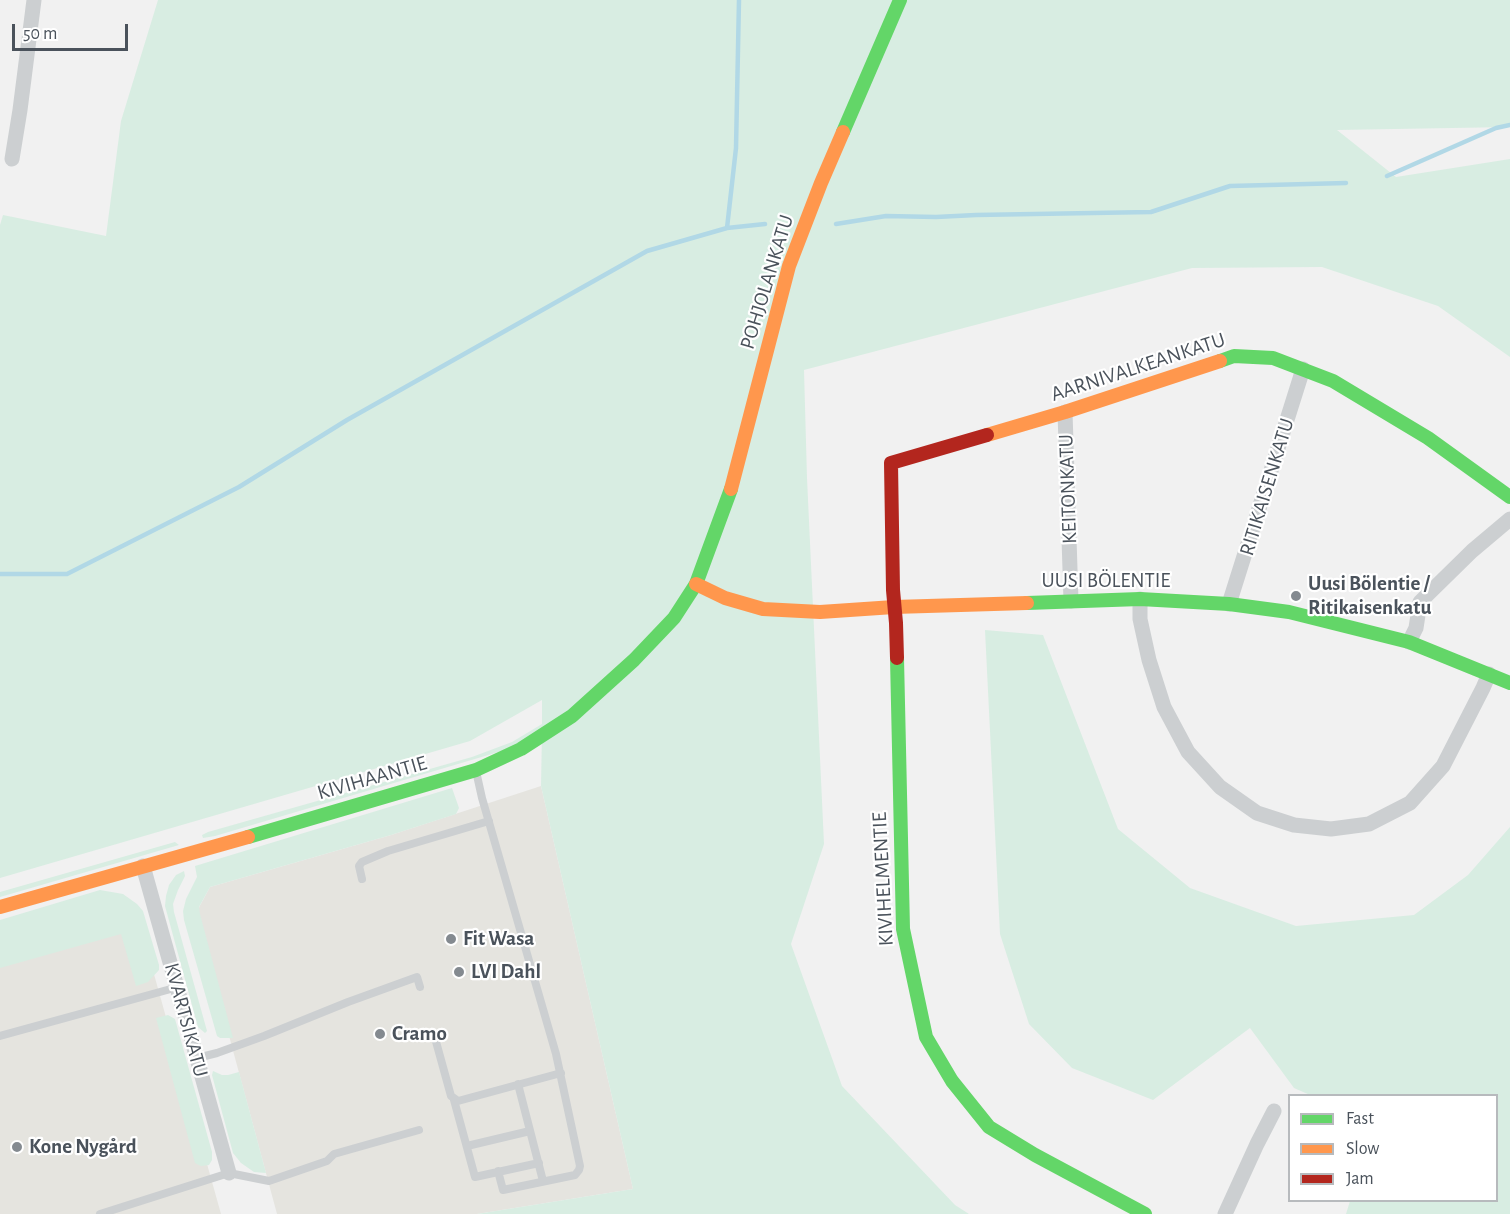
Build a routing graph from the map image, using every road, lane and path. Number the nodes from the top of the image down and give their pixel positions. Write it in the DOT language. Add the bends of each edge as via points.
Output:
graph roads {
  1 [pos="34,0"];
  2 [pos="900,0"];
  3 [pos="12,159"];
  4 [pos="1303,369"];
  5 [pos="1065,412"];
  6 [pos="1510,497"];
  7 [pos="1510,519"];
  8 [pos="696,584"];
  9 [pos="1140,599"];
  10 [pos="1071,602"];
  11 [pos="1229,604"];
  12 [pos="894,607"];
  13 [pos="1409,642"];
  14 [pos="1489,674"];
  15 [pos="1510,683"];
  16 [pos="476,770"];
  17 [pos="489,821"];
  18 [pos="143,866"];
  19 [pos="362,879"];
  20 [pos="0,907"];
  21 [pos="178,987"];
  22 [pos="420,987"];
  23 [pos="0,1036"];
  24 [pos="435,1038"];
  25 [pos="197,1058"];
  26 [pos="561,1073"];
  27 [pos="518,1084"];
  28 [pos="454,1100"];
  29 [pos="1274,1111"];
  30 [pos="419,1130"];
  31 [pos="530,1131"];
  32 [pos="467,1146"];
  33 [pos="539,1163"];
  34 [pos="498,1171"];
  35 [pos="229,1173"];
  36 [pos="543,1181"];
  37 [pos="100,1214"];
  38 [pos="1145,1214"];
  39 [pos="1225,1214"];
  1 -- 3 [label="street"];
  2 -- 8 [label="street, POHJOLANKATU" via="789,266 729,496"];
  4 -- 5 [label="street, AARNIVALKEANKATU" via="1273,358 1234,356"];
  4 -- 6 [label="street, AARNIVALKEANKATU" via="1334,381 1428,438"];
  4 -- 11 [label="street, RITIKAISENKATU"];
  5 -- 10 [label="street, KEITONKATU"];
  5 -- 12 [label="street, AARNIVALKEANKATU" via="891,463"];
  7 -- 13 [label="street" via="1420,602 1416,628"];
  8 -- 12 [label="street, UUSI BÖLENTIE" via="763,609 820,612"];
  8 -- 16 [label="street, KIVIHAANTIE" via="674,618 572,716 521,749"];
  9 -- 10 [label="street, UUSI BÖLENTIE"];
  9 -- 11 [label="street, UUSI BÖLENTIE"];
  9 -- 14 [label="street" via="1149,660 1164,707 1188,752 1220,787 1257,813 1294,825 1330,829 1369,824 1410,803 1443,766"];
  10 -- 12 [label="street, UUSI BÖLENTIE"];
  11 -- 13 [label="street, UUSI BÖLENTIE" via="1289,612"];
  12 -- 38 [label="street, KIVIHELMENTIE" via="903,929 926,1037 952,1082 989,1127"];
  13 -- 14 [label="street, UUSI BÖLENTIE"];
  14 -- 15 [label="street, UUSI BÖLENTIE"];
  16 -- 17 [label="lane"];
  16 -- 18 [label="street, KIVIHAANTIE"];
  17 -- 19 [label="lane" via="362,862"];
  17 -- 26 [label="lane"];
  18 -- 20 [label="street, KIVIHAANTIE"];
  18 -- 21 [label="street, KVARTSIKATU"];
  21 -- 23 [label="lane"];
  21 -- 25 [label="street, KVARTSIKATU"];
  22 -- 25 [label="lane" via="417,977"];
  24 -- 28 [label="lane"];
  25 -- 35 [label="street, KVARTSIKATU"];
  26 -- 27 [label="lane"];
  26 -- 36 [label="lane" via="579,1170 574,1175"];
  27 -- 28 [label="lane"];
  27 -- 31 [label="lane"];
  28 -- 32 [label="lane"];
  29 -- 39 [label="street"];
  30 -- 35 [label="lane" via="333,1154 327,1161 269,1181"];
  31 -- 32 [label="lane"];
  31 -- 33 [label="lane"];
  32 -- 34 [label="lane" via="475,1177"];
  33 -- 34 [label="lane"];
  33 -- 36 [label="lane"];
  34 -- 36 [label="lane" via="503,1190"];
  35 -- 37 [label="lane"];
}
